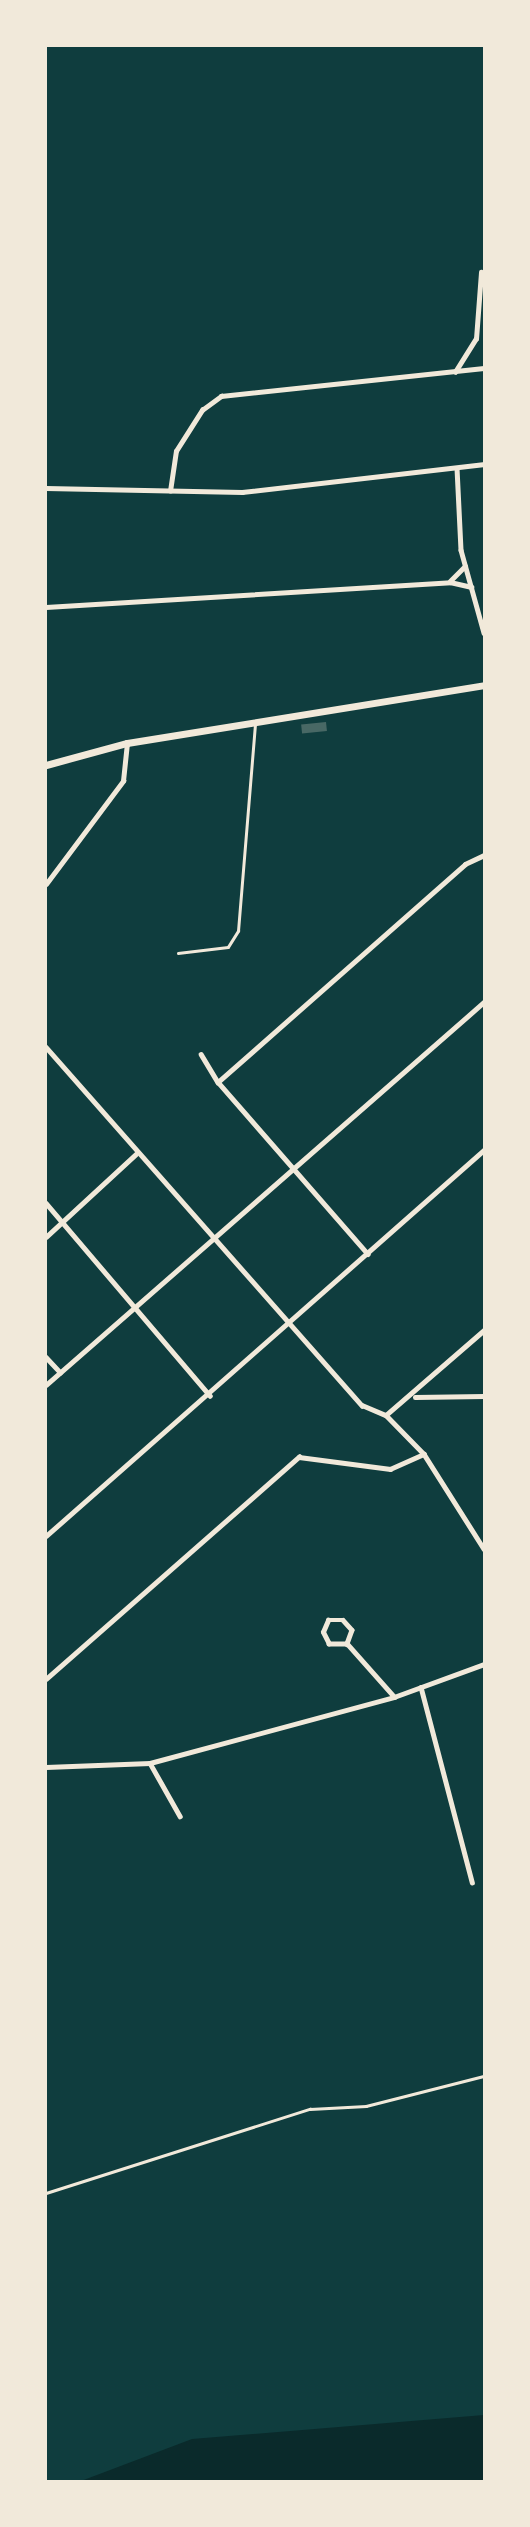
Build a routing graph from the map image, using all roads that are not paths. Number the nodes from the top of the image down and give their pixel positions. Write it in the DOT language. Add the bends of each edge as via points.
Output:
graph roads {
  1 [pos="481,272"];
  2 [pos="485,368"];
  3 [pos="454,372"];
  4 [pos="485,464"];
  5 [pos="457,468"];
  6 [pos="46,488"];
  7 [pos="170,491"];
  8 [pos="465,566"];
  9 [pos="450,582"];
  10 [pos="471,587"];
  11 [pos="46,607"];
  12 [pos="485,633"];
  13 [pos="485,685"];
  14 [pos="256,721"];
  15 [pos="127,743"];
  16 [pos="46,765"];
  17 [pos="485,855"];
  18 [pos="46,884"];
  19 [pos="178,953"];
  20 [pos="485,1002"];
  21 [pos="46,1047"];
  22 [pos="201,1054"];
  23 [pos="218,1082"];
  24 [pos="485,1150"];
  25 [pos="136,1154"];
  26 [pos="294,1167"];
  27 [pos="46,1203"];
  28 [pos="63,1222"];
  29 [pos="46,1237"];
  30 [pos="212,1239"];
  31 [pos="369,1254"];
  32 [pos="136,1303"];
  33 [pos="290,1325"];
  34 [pos="485,1329"];
  35 [pos="46,1357"];
  36 [pos="60,1371"];
  37 [pos="46,1385"];
  38 [pos="210,1396"];
  39 [pos="485,1396"];
  40 [pos="415,1397"];
  41 [pos="386,1415"];
  42 [pos="424,1454"];
  43 [pos="46,1536"];
  44 [pos="485,1549"];
  45 [pos="347,1644"];
  46 [pos="485,1664"];
  47 [pos="46,1679"];
  48 [pos="421,1687"];
  49 [pos="394,1697"];
  50 [pos="150,1763"];
  51 [pos="46,1766"];
  52 [pos="180,1816"];
  53 [pos="472,1882"];
  54 [pos="485,2076"];
  55 [pos="46,2193"];
  1 -- 3 [label="street" via="476,339"];
  2 -- 3 [label="street"];
  3 -- 7 [label="street" via="221,396 202,410 176,451"];
  4 -- 5 [label="street"];
  5 -- 7 [label="street" via="242,492"];
  5 -- 8 [label="street"];
  6 -- 7 [label="street"];
  8 -- 9 [label="street"];
  8 -- 10 [label="street"];
  9 -- 10 [label="street"];
  9 -- 11 [label="street"];
  10 -- 12 [label="street"];
  13 -- 14 [label="main road"];
  14 -- 15 [label="main road"];
  14 -- 19 [label="lane" via="238,932 228,947"];
  15 -- 16 [label="main road"];
  15 -- 18 [label="street" via="123,781"];
  17 -- 23 [label="street" via="465,864"];
  20 -- 26 [label="street"];
  21 -- 25 [label="street"];
  22 -- 23 [label="street"];
  23 -- 26 [label="street"];
  24 -- 31 [label="street"];
  25 -- 28 [label="street"];
  25 -- 30 [label="street"];
  26 -- 30 [label="street"];
  26 -- 31 [label="street"];
  27 -- 28 [label="street"];
  28 -- 29 [label="street"];
  28 -- 32 [label="street"];
  30 -- 32 [label="street"];
  30 -- 33 [label="street"];
  31 -- 33 [label="street"];
  32 -- 36 [label="street"];
  32 -- 38 [label="street"];
  33 -- 38 [label="street"];
  33 -- 41 [label="street" via="362,1405"];
  34 -- 40 [label="street"];
  35 -- 36 [label="street"];
  36 -- 37 [label="street"];
  38 -- 43 [label="street"];
  39 -- 40 [label="street"];
  40 -- 41 [label="street"];
  41 -- 42 [label="street"];
  42 -- 44 [label="street"];
  42 -- 47 [label="street" via="390,1469 299,1457"];
  45 -- 45 [label="street" via="329,1644 323,1632 328,1620 343,1620 352,1630"];
  45 -- 49 [label="street"];
  46 -- 48 [label="street"];
  48 -- 49 [label="street"];
  48 -- 53 [label="street"];
  49 -- 50 [label="street"];
  50 -- 51 [label="street"];
  50 -- 52 [label="street"];
  54 -- 55 [label="lane" via="366,2106 310,2109"];
}
